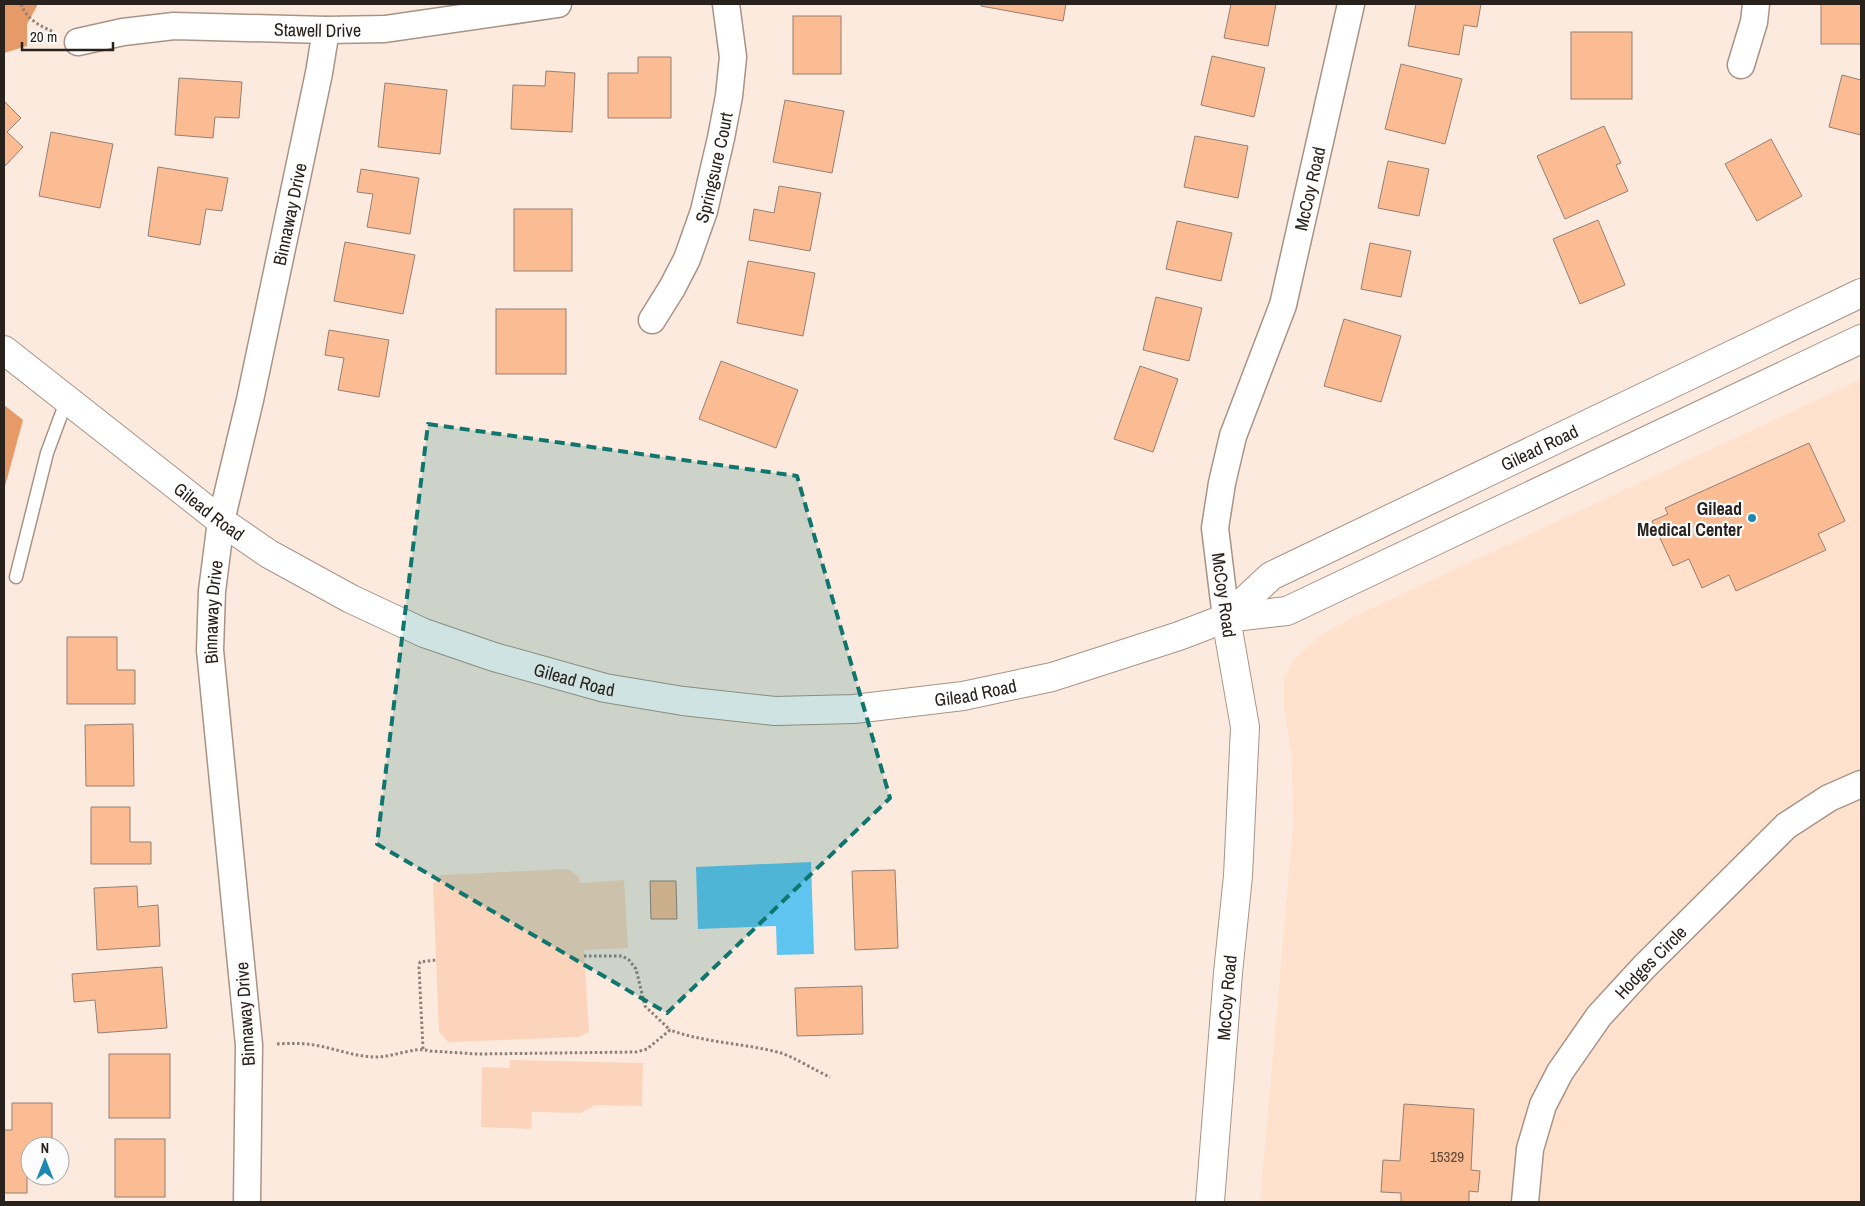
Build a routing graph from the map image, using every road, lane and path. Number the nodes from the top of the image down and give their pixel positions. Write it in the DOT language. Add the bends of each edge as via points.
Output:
graph roads {
  1 [pos="21,4"];
  2 [pos="558,4"];
  3 [pos="726,4"];
  4 [pos="1351,4"];
  5 [pos="1756,4"];
  6 [pos="326,30"];
  7 [pos="78,42"];
  8 [pos="1741,64"];
  9 [pos="1861,293"];
  10 [pos="652,320"];
  11 [pos="1861,339"];
  12 [pos="4,350"];
  13 [pos="67,399"];
  14 [pos="221,521"];
  15 [pos="16,578"];
  16 [pos="1226,618"];
  17 [pos="1861,784"];
  18 [pos="584,956"];
  19 [pos="436,960"];
  20 [pos="670,1030"];
  21 [pos="249,1045"];
  22 [pos="423,1049"];
  23 [pos="830,1077"];
  24 [pos="247,1202"];
  25 [pos="1210,1202"];
  26 [pos="1525,1202"];
  1 -- 7 [label="path" via="37,25"];
  2 -- 6 [label="street, Stawell Drive" via="384,29"];
  3 -- 10 [label="street, Springsure Court" via="733,58 719,147 704,211 687,259"];
  4 -- 16 [label="street, McCoy Road" via="1283,305 1234,436 1222,483 1215,528"];
  5 -- 8 [label="street"];
  6 -- 7 [label="street, Stawell Drive" via="174,26"];
  6 -- 14 [label="street, Binnaway Drive" via="320,72 250,400"];
  9 -- 16 [label="main road, Gilead Road" via="1271,576"];
  11 -- 16 [label="main road, Gilead Road" via="1287,611"];
  12 -- 13 [label="main road, Gilead Road"];
  13 -- 14 [label="main road, Gilead Road"];
  13 -- 15 [label="lane" via="47,453"];
  14 -- 16 [label="main road, Gilead Road" via="269,554 351,599 424,633 494,657 605,688 775,711 854,709 963,696 1052,676"];
  14 -- 21 [label="street, Binnaway Drive" via="212,591 210,650"];
  16 -- 25 [label="main road, McCoy Road" via="1245,727 1238,876"];
  17 -- 26 [label="street, Hodges Circle" via="1829,798 1786,826 1599,1016 1560,1072 1543,1105 1530,1149"];
  18 -- 20 [label="path" via="622,956 630,960 636,969 645,1006"];
  19 -- 22 [label="path" via="420,962 419,967"];
  20 -- 22 [label="path" via="647,1049 636,1052 478,1054"];
  20 -- 23 [label="path" via="689,1037 783,1054"];
  21 -- 22 [label="path" via="303,1043 377,1057"];
  21 -- 24 [label="street, Binnaway Drive"];
}
